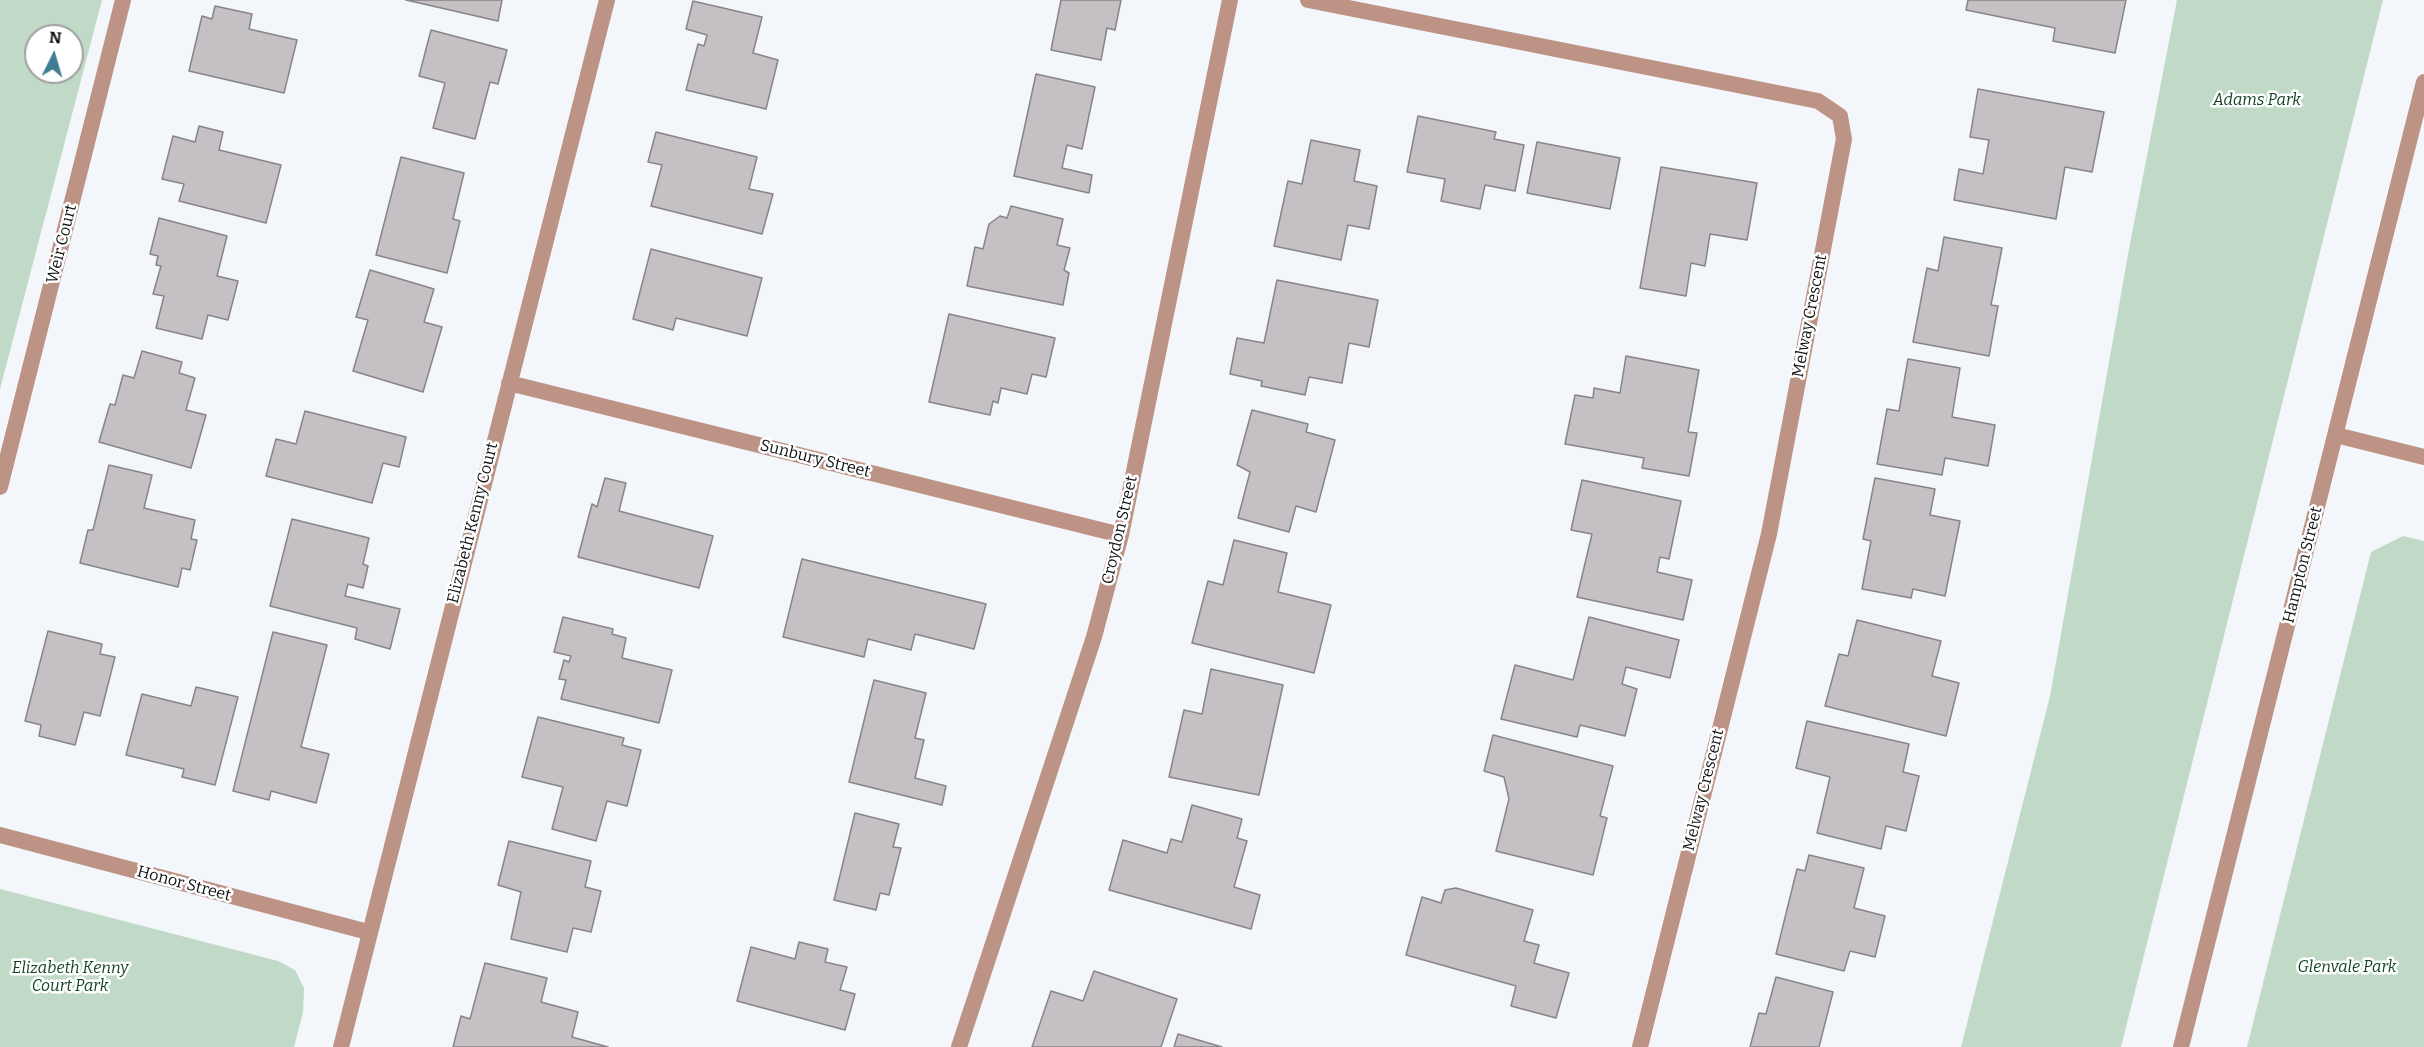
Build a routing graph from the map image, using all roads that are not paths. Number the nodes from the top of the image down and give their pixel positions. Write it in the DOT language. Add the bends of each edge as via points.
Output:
graph roads {
  1 [pos="123,0"];
  2 [pos="607,0"];
  3 [pos="1230,0"];
  4 [pos="1308,0"];
  5 [pos="2424,82"];
  6 [pos="509,383"];
  7 [pos="2336,435"];
  8 [pos="2424,458"];
  9 [pos="0,487"];
  10 [pos="1121,535"];
  11 [pos="0,835"];
  12 [pos="369,932"];
  13 [pos="341,1047"];
  14 [pos="959,1047"];
  15 [pos="1640,1047"];
  16 [pos="2181,1047"];
  1 -- 9 [label="street, Weir Court"];
  2 -- 6 [label="street, Elizabeth Kenny Court"];
  3 -- 10 [label="street, Croydon Street"];
  4 -- 15 [label="street, Melway Crescent" via="1818,101 1840,116 1844,139 1769,534"];
  5 -- 7 [label="street, Hampton Street"];
  6 -- 10 [label="street, Sunbury Street"];
  6 -- 12 [label="street, Elizabeth Kenny Court"];
  7 -- 8 [label="street"];
  7 -- 16 [label="street, Hampton Street"];
  10 -- 14 [label="street, Croydon Street" via="1094,637"];
  11 -- 12 [label="street, Honor Street"];
  12 -- 13 [label="street, Elizabeth Kenny Court"];
}
